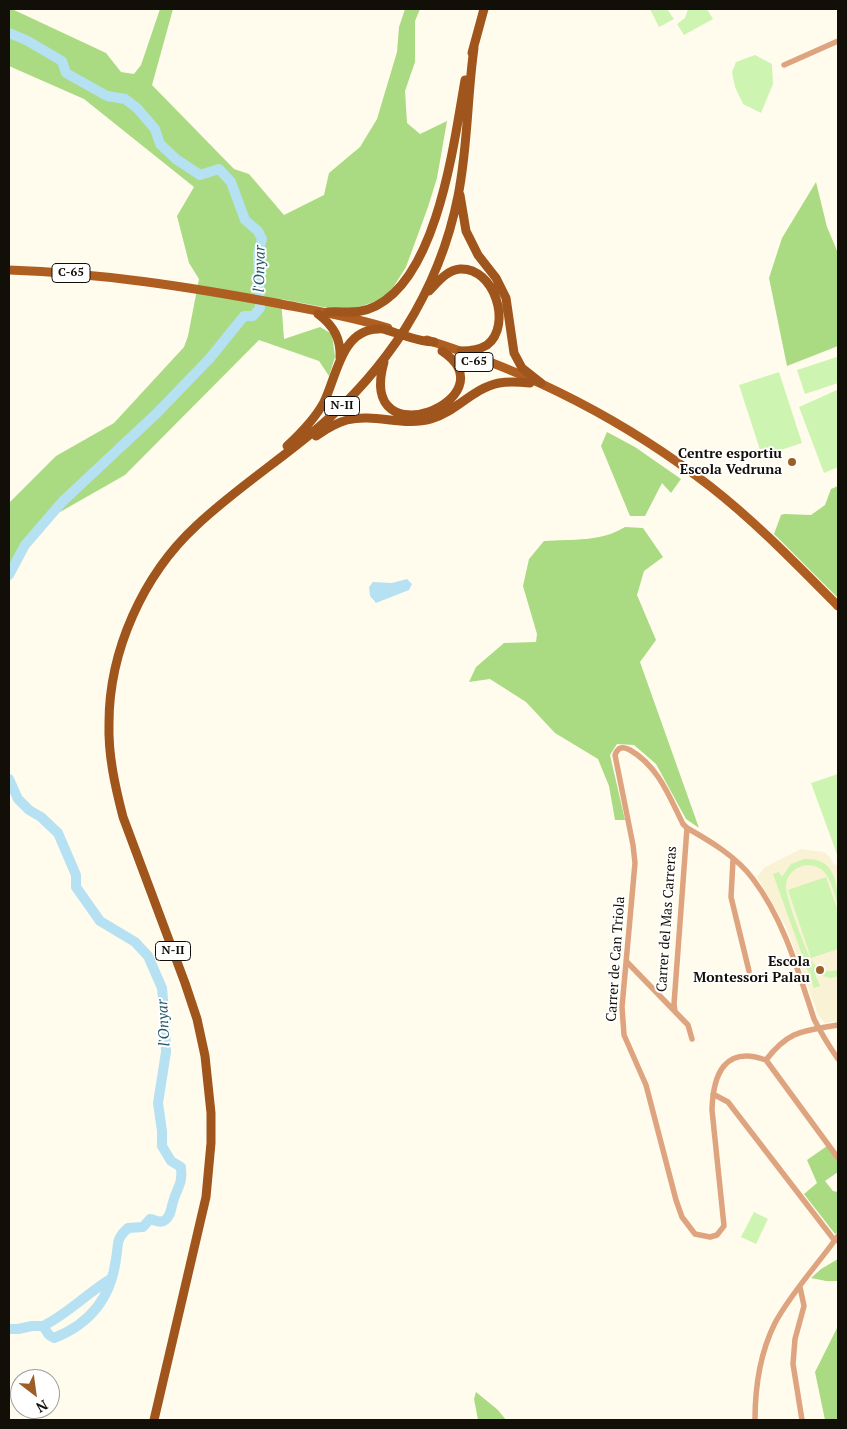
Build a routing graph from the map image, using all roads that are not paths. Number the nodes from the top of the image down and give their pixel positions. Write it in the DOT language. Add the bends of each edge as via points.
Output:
graph roads {
  1 [pos="484,9"];
  2 [pos="838,42"];
  3 [pos="474,48"];
  4 [pos="784,65"];
  5 [pos="459,187"];
  6 [pos="9,270"];
  7 [pos="424,296"];
  8 [pos="323,313"];
  9 [pos="374,329"];
  10 [pos="434,342"];
  11 [pos="442,351"];
  12 [pos="461,351"];
  13 [pos="386,357"];
  14 [pos="340,361"];
  15 [pos="530,383"];
  16 [pos="541,383"];
  17 [pos="572,400"];
  18 [pos="292,450"];
  19 [pos="212,512"];
  20 [pos="838,606"];
  21 [pos="687,828"];
  22 [pos="733,860"];
  23 [pos="627,962"];
  24 [pos="750,971"];
  25 [pos="675,1012"];
  26 [pos="838,1024"];
  27 [pos="818,1028"];
  28 [pos="692,1040"];
  29 [pos="838,1059"];
  30 [pos="766,1060"];
  31 [pos="713,1094"];
  32 [pos="838,1158"];
  33 [pos="837,1238"];
  34 [pos="800,1286"];
  35 [pos="154,1420"];
  36 [pos="755,1420"];
  37 [pos="802,1420"];
  1 -- 3 [label="highway, N-II"];
  2 -- 4 [label="street"];
  3 -- 5 [label="highway, N-II"];
  3 -- 8 [label="highway" via="466,72 439,204 414,268 399,289 377,306 352,313"];
  5 -- 7 [label="highway, N-II" via="446,240"];
  5 -- 16 [label="highway" via="466,231 506,298 514,353 522,368"];
  6 -- 8 [label="main road, C-65" via="132,279 214,291"];
  7 -- 12 [label="highway" via="445,276 460,269 474,271 486,281 498,308 496,333 486,345"];
  7 -- 13 [label="highway, N-II"];
  8 -- 9 [label="main road, C-65"];
  8 -- 10 [label="main road, C-65"];
  8 -- 14 [label="highway" via="338,336"];
  9 -- 10 [label="highway"];
  9 -- 11 [label="main road, C-65"];
  9 -- 14 [label="highway" via="356,337"];
  10 -- 12 [label="main road, C-65"];
  11 -- 13 [label="highway" via="456,364 460,374 458,388 445,404 417,414 401,413 384,401 380,384"];
  11 -- 15 [label="main road, C-65"];
  12 -- 16 [label="main road, C-65"];
  13 -- 18 [label="highway, N-II" via="348,401"];
  14 -- 19 [label="highway" via="324,402 306,427 282,451 230,492"];
  15 -- 17 [label="main road, C-65"];
  15 -- 18 [label="highway" via="490,385 440,416 419,422 371,418 345,420"];
  16 -- 17 [label="main road, C-65"];
  17 -- 20 [label="main road, C-65" via="646,441 712,488 759,528"];
  18 -- 19 [label="highway, N-II"];
  19 -- 35 [label="highway, N-II" via="176,548 139,604 119,654 109,711 110,751 123,817 197,1019 211,1113 206,1197"];
  21 -- 22 [label="street"];
  21 -- 23 [label="street, Carrer de Can Triola" via="648,762 627,748 618,749 616,755 635,863"];
  21 -- 25 [label="street, Carrer del Mas Carreras"];
  22 -- 24 [label="street" via="732,897"];
  22 -- 27 [label="street" via="752,878 784,931"];
  23 -- 25 [label="street, Carrer del Mas Carreras"];
  23 -- 31 [label="street, Carrer de Can Triola" via="622,1006 627,1044 646,1085 682,1217 695,1234 710,1237 717,1235 724,1226"];
  25 -- 28 [label="street, Carrer del Mas Carreras" via="688,1025"];
  26 -- 27 [label="street"];
  27 -- 29 [label="street"];
  27 -- 30 [label="street" via="782,1041"];
  30 -- 31 [label="street" via="752,1055 731,1059 724,1065"];
  30 -- 32 [label="street"];
  31 -- 33 [label="street" via="728,1102"];
  33 -- 34 [label="street"];
  34 -- 36 [label="street" via="768,1338 758,1379"];
  34 -- 37 [label="street" via="804,1306 794,1339 793,1364"];
}
